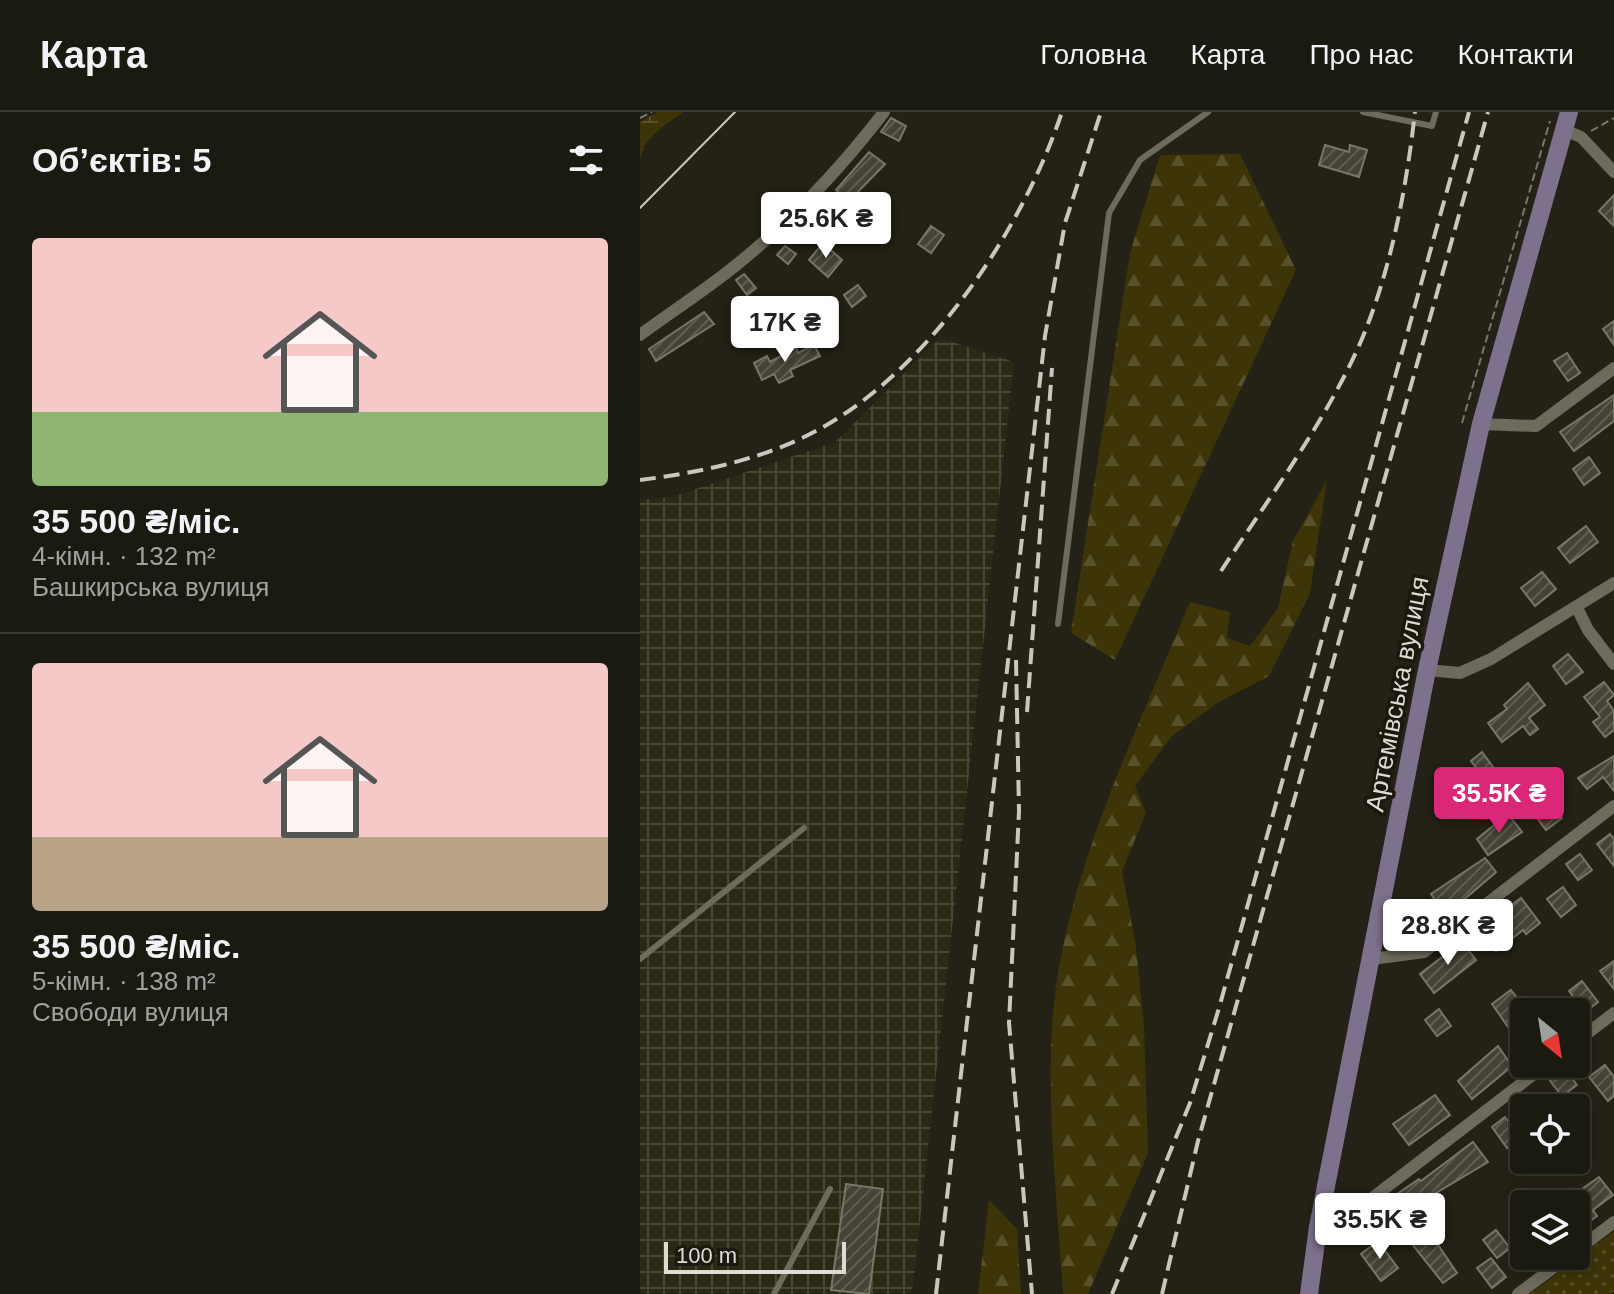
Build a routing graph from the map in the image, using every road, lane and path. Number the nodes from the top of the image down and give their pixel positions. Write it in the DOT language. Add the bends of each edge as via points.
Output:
graph roads {
  1 [pos="652,112"];
  2 [pos="884,112"];
  3 [pos="1208,112"];
  4 [pos="1363,112"];
  5 [pos="1436,112"];
  6 [pos="1552,112"];
  7 [pos="640,118"];
  8 [pos="1614,118"];
  9 [pos="1571,126"];
  10 [pos="1614,172"];
  11 [pos="640,335"];
  12 [pos="1614,368"];
  13 [pos="1471,424"];
  14 [pos="1614,583"];
  15 [pos="1577,608"];
  16 [pos="1058,624"];
  17 [pos="1614,664"];
  18 [pos="1427,670"];
  19 [pos="1614,806"];
  20 [pos="804,828"];
  21 [pos="640,959"];
  22 [pos="1372,959"];
  23 [pos="1614,1013"];
  24 [pos="1590,1031"];
  25 [pos="1529,1078"];
  26 [pos="830,1189"];
  27 [pos="1614,1222"];
  28 [pos="1318,1227"];
  29 [pos="1590,1240"];
  30 [pos="1550,1270"];
  31 [pos="774,1294"];
  32 [pos="1309,1294"];
  33 [pos="1518,1294"];
  1 -- 7 [label="path"];
  2 -- 11 [label="street" via="777,230"];
  3 -- 16 [label="lane" via="1140,160 1109,213"];
  4 -- 5 [label="lane" via="1432,126"];
  6 -- 13 [label="path"];
  8 -- 9 [label="path"];
  9 -- 10 [label="street"];
  9 -- 13 [label="main road, Артемівська вулиця"];
  12 -- 13 [label="street" via="1536,426"];
  13 -- 18 [label="main road, Артемівська вулиця"];
  14 -- 15 [label="street"];
  15 -- 17 [label="street"];
  15 -- 18 [label="street" via="1460,673"];
  18 -- 22 [label="main road, Артемівська вулиця"];
  19 -- 22 [label="street" via="1424,952"];
  20 -- 21 [label="lane"];
  22 -- 28 [label="main road, Артемівська вулиця"];
  23 -- 24 [label="street"];
  25 -- 28 [label="street" via="1341,1222"];
  26 -- 31 [label="lane"];
  27 -- 29 [label="street"];
  28 -- 32 [label="main road, Артемівська вулиця"];
  30 -- 33 [label="street"];
}
